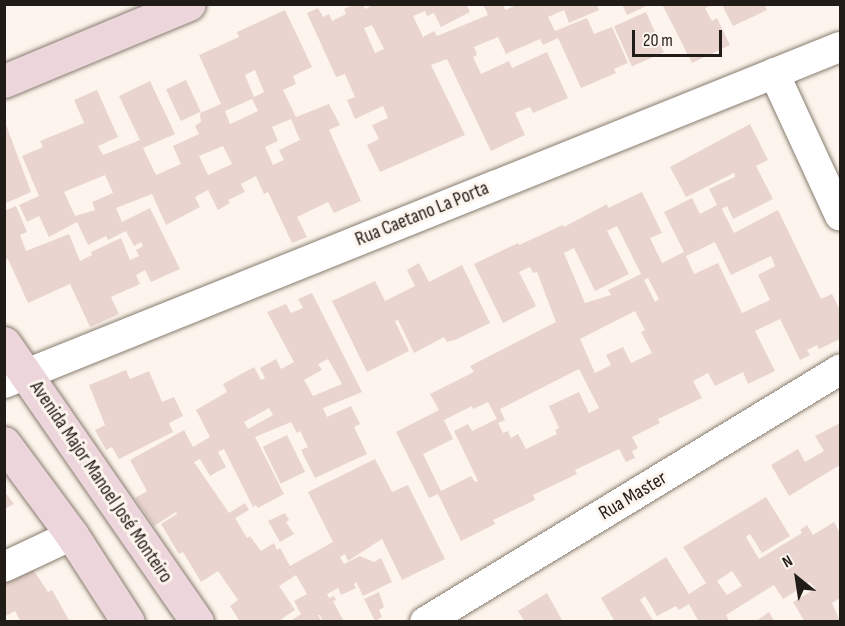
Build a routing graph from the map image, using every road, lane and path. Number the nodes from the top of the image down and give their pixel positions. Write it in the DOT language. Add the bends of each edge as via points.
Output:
graph roads {
  1 [pos="189,4"];
  2 [pos="840,47"];
  3 [pos="774,73"];
  4 [pos="4,81"];
  5 [pos="840,216"];
  6 [pos="4,343"];
  7 [pos="840,370"];
  8 [pos="16,378"];
  9 [pos="4,443"];
  10 [pos="72,535"];
  11 [pos="4,567"];
  12 [pos="128,621"];
  13 [pos="197,621"];
  14 [pos="425,621"];
  1 -- 4 [label="street"];
  2 -- 3 [label="street, Rua Caetano La Porta"];
  3 -- 5 [label="street"];
  3 -- 8 [label="street, Rua Caetano La Porta"];
  6 -- 8 [label="street, Avenida Major Manoel José Monteiro"];
  7 -- 14 [label="street, Rua Master"];
  8 -- 13 [label="street, Avenida Major Manoel José Monteiro"];
  9 -- 10 [label="street"];
  10 -- 11 [label="street"];
  10 -- 12 [label="street"];
}
